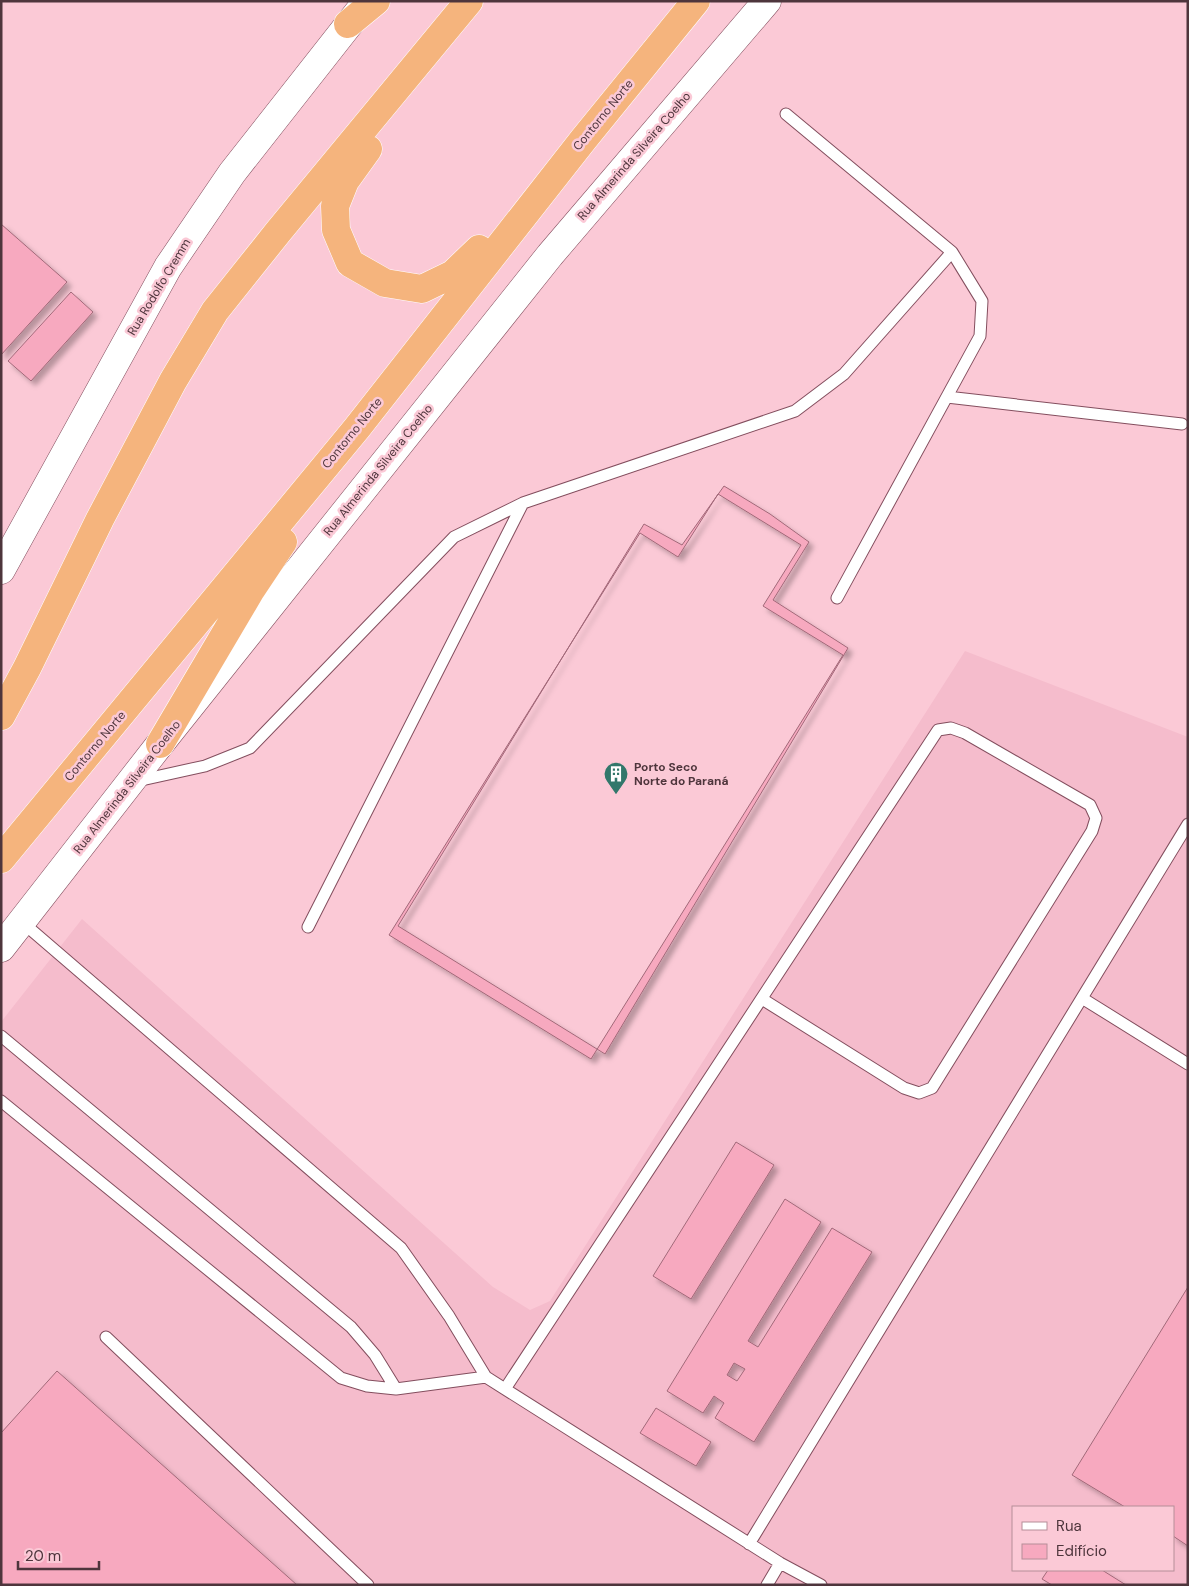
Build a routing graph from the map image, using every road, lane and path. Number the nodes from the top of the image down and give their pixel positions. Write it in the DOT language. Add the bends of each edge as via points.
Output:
graph roads {
  1 [pos="367,1"];
  2 [pos="376,1"];
  3 [pos="469,1"];
  4 [pos="478,1"];
  5 [pos="696,1"];
  6 [pos="767,1"];
  7 [pos="348,24"];
  8 [pos="786,114"];
  9 [pos="583,140"];
  10 [pos="952,252"];
  11 [pos="947,397"];
  12 [pos="1182,424"];
  13 [pos="357,428"];
  14 [pos="523,503"];
  15 [pos="1,570"];
  16 [pos="837,598"];
  17 [pos="1,716"];
  18 [pos="160,744"];
  19 [pos="131,782"];
  20 [pos="1188,824"];
  21 [pos="1,859"];
  22 [pos="22,922"];
  23 [pos="308,927"];
  24 [pos="1,948"];
  25 [pos="1082,998"];
  26 [pos="762,999"];
  27 [pos="1,1036"];
  28 [pos="1188,1064"];
  29 [pos="1,1100"];
  30 [pos="106,1337"];
  31 [pos="486,1377"];
  32 [pos="396,1389"];
  33 [pos="505,1389"];
  34 [pos="749,1544"];
  35 [pos="780,1563"];
  36 [pos="368,1585"];
  37 [pos="767,1585"];
  38 [pos="820,1585"];
  1 -- 7 [label="street, Rua Rodolfo Cremm"];
  2 -- 7 [label="highway"];
  3 -- 17 [label="highway" via="215,311 173,381 100,519"];
  4 -- 9 [label="highway" via="345,181 335,206 336,230 350,263 385,283 422,289 454,274 538,183"];
  5 -- 9 [label="highway, Contorno Norte"];
  6 -- 18 [label="street, Rua Almerinda Silveira Coelho" via="550,254"];
  7 -- 15 [label="street, Rua Rodolfo Cremm" via="232,173 168,267"];
  8 -- 10 [label="lane"];
  9 -- 13 [label="highway, Contorno Norte"];
  10 -- 11 [label="lane" via="982,301 980,336"];
  10 -- 14 [label="lane" via="844,374 795,411"];
  11 -- 12 [label="lane"];
  11 -- 16 [label="lane"];
  13 -- 18 [label="highway" via="251,590"];
  13 -- 21 [label="highway, Contorno Norte"];
  14 -- 19 [label="lane" via="454,537 250,748 205,766"];
  14 -- 23 [label="lane"];
  18 -- 19 [label="street, Rua Almerinda Silveira Coelho"];
  19 -- 22 [label="street, Rua Almerinda Silveira Coelho"];
  20 -- 25 [label="lane"];
  22 -- 24 [label="street, Rua Almerinda Silveira Coelho"];
  22 -- 31 [label="lane" via="401,1248 449,1316"];
  25 -- 28 [label="lane"];
  25 -- 34 [label="lane"];
  26 -- 26 [label="lane" via="938,730 951,728 965,733 1090,805 1096,818 1092,831 932,1088 918,1093 904,1088"];
  26 -- 33 [label="lane"];
  27 -- 32 [label="lane" via="352,1327 375,1355"];
  29 -- 32 [label="lane" via="341,1378 367,1386"];
  30 -- 36 [label="lane"];
  31 -- 32 [label="lane"];
  31 -- 33 [label="lane"];
  33 -- 34 [label="lane"];
  34 -- 35 [label="lane"];
  35 -- 37 [label="lane"];
  35 -- 38 [label="lane"];
}
